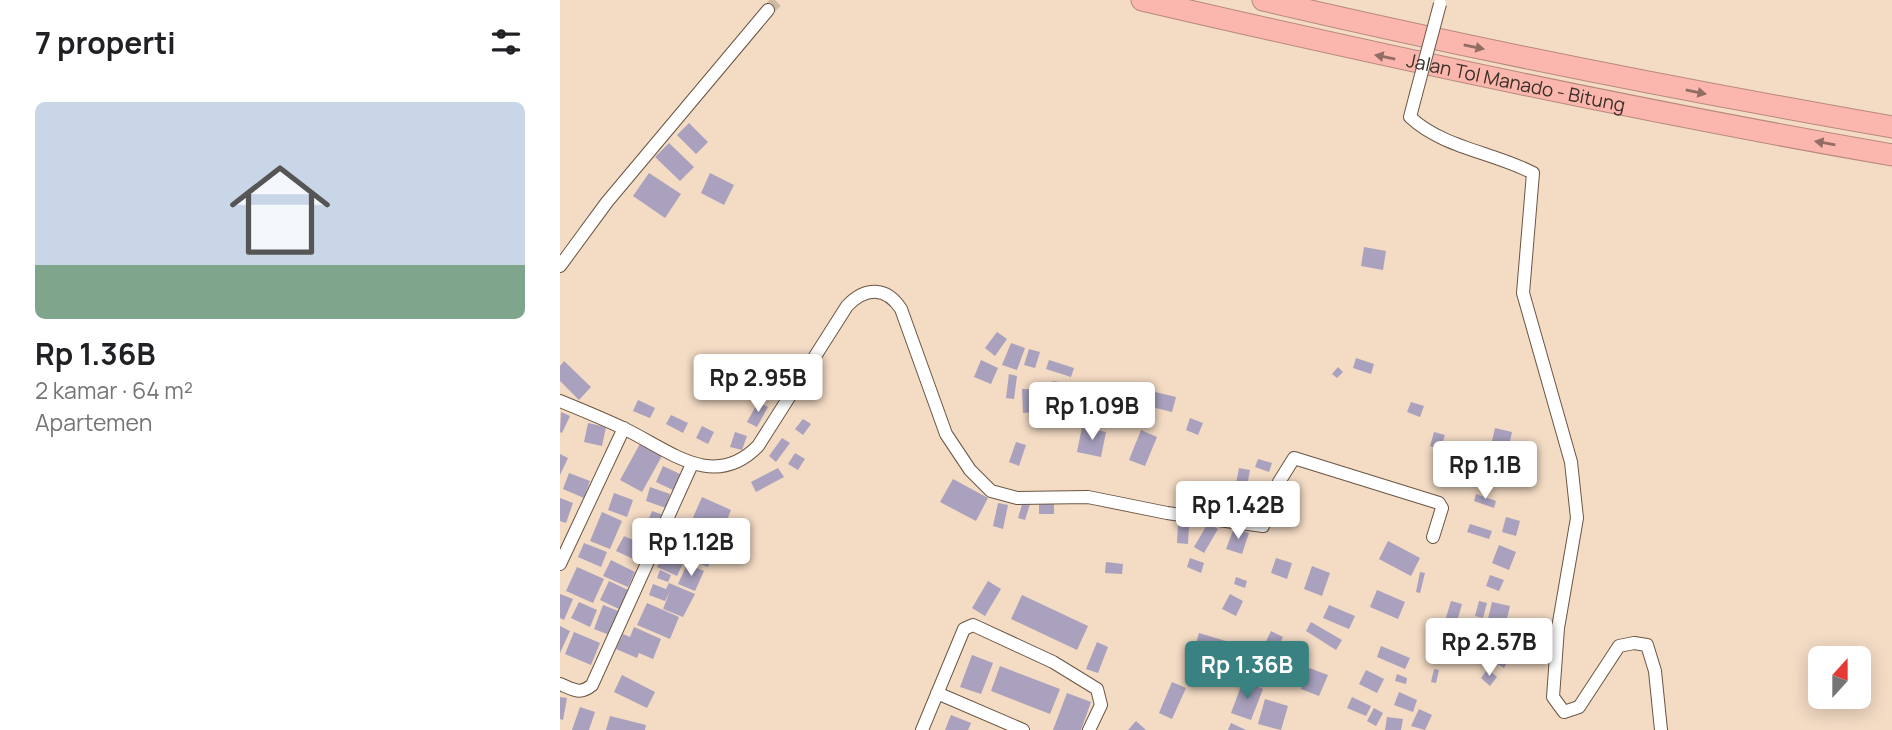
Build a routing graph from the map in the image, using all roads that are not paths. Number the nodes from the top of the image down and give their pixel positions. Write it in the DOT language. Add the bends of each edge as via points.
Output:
graph roads {
  1 [pos="1142,0"];
  2 [pos="1264,0"];
  3 [pos="1441,2"];
  4 [pos="768,10"];
  5 [pos="1892,127"];
  6 [pos="1892,155"];
  7 [pos="560,266"];
  8 [pos="560,401"];
  9 [pos="624,428"];
  10 [pos="692,464"];
  11 [pos="1433,537"];
  12 [pos="560,564"];
  13 [pos="560,684"];
  14 [pos="937,693"];
  15 [pos="922,730"];
  16 [pos="1023,730"];
  17 [pos="1089,730"];
  18 [pos="1661,730"];
  6 -- 1 [label="highway, Jalan Tol Manado - Bitung, one-way" via="1712,124 1384,57"];
  2 -- 5 [label="highway, Jalan Tol Manado - Bitung, one-way" via="1718,97"];
  3 -- 18 [label="street, bridge" via="1409,117 1427,133 1532,173 1523,293 1571,463 1577,518 1558,628 1553,697 1564,712 1579,707 1619,646 1647,645 1655,671"];
  4 -- 7 [label="street" via="607,202"];
  8 -- 9 [label="street"];
  9 -- 10 [label="street"];
  9 -- 12 [label="street"];
  10 -- 11 [label="street" via="718,467 746,458 846,306 872,290 894,297 946,434 991,491 1017,498 1088,497 1263,526 1279,482 1294,458 1439,503 1442,508"];
  10 -- 13 [label="street" via="592,685 578,692"];
  14 -- 15 [label="street"];
  14 -- 16 [label="street"];
  14 -- 17 [label="street" via="964,629 973,625 1053,662 1097,689 1101,705"];
}
